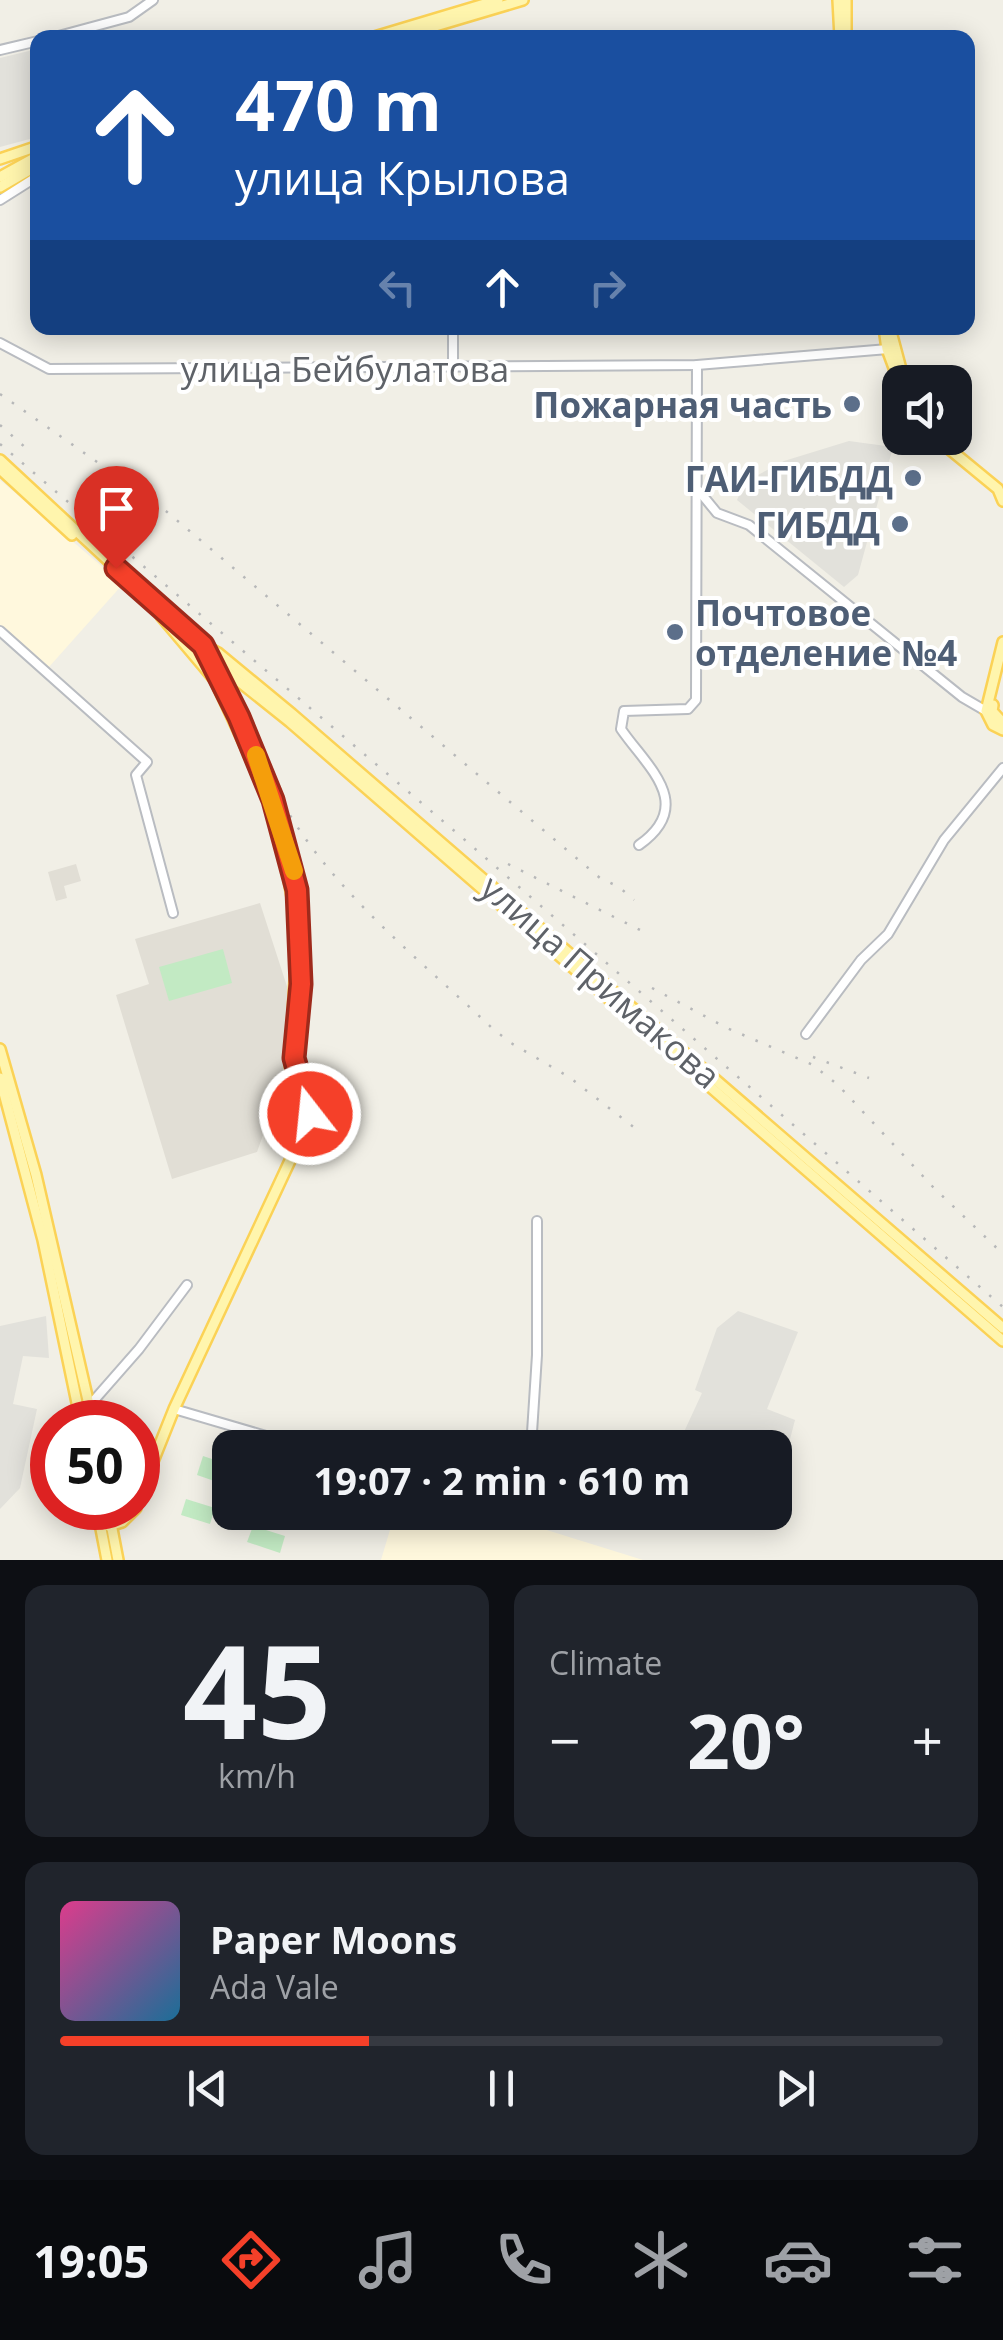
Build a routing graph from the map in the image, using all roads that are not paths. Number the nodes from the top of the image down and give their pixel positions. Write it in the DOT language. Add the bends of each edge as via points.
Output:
graph roads {
  1 [pos="153,0"];
  2 [pos="498,0"];
  3 [pos="523,0"];
  4 [pos="842,0"];
  5 [pos="81,30"];
  6 [pos="399,30"];
  7 [pos="421,30"];
  8 [pos="843,30"];
  9 [pos="30,43"];
  10 [pos="0,50"];
  11 [pos="30,151"];
  12 [pos="30,154"];
  13 [pos="0,160"];
  14 [pos="30,170"];
  15 [pos="0,178"];
  16 [pos="30,181"];
  17 [pos="0,187"];
  18 [pos="0,200"];
  19 [pos="452,335"];
  20 [pos="888,335"];
  21 [pos="0,343"];
  22 [pos="891,348"];
  23 [pos="697,364"];
  24 [pos="897,365"];
  25 [pos="453,367"];
  26 [pos="959,455"];
  27 [pos="961,455"];
  28 [pos="0,460"];
  29 [pos="0,469"];
  30 [pos="1003,490"];
  31 [pos="699,491"];
  32 [pos="1003,501"];
  33 [pos="0,631"];
  34 [pos="1003,642"];
  35 [pos="198,645"];
  36 [pos="211,661"];
  37 [pos="1003,663"];
  38 [pos="986,711"];
  39 [pos="1003,726"];
  40 [pos="1003,768"];
  41 [pos="639,845"];
  42 [pos="173,913"];
  43 [pos="806,1034"];
  44 [pos="0,1049"];
  45 [pos="0,1078"];
  46 [pos="537,1220"];
  47 [pos="187,1286"];
  48 [pos="1003,1328"];
  49 [pos="1003,1341"];
  50 [pos="77,1400"];
  51 [pos="88,1400"];
  52 [pos="94,1400"];
  53 [pos="175,1410"];
  54 [pos="245,1430"];
  55 [pos="531,1430"];
  56 [pos="160,1446"];
  57 [pos="106,1530"];
  58 [pos="108,1530"];
  59 [pos="108,1560"];
  60 [pos="118,1560"];
  1 -- 5 [label="street" via="130,17"];
  2 -- 6 [label="main road"];
  3 -- 7 [label="main road"];
  4 -- 8 [label="main road"];
  9 -- 10 [label="street"];
  11 -- 13 [label="main road"];
  12 -- 15 [label="main road"];
  14 -- 17 [label="main road"];
  16 -- 18 [label="street"];
  19 -- 25 [label="street"];
  20 -- 22 [label="main road"];
  21 -- 25 [label="street, улица Бейбулатова" via="49,369"];
  22 -- 23 [label="street, улица Бейбулатова"];
  22 -- 24 [label="main road"];
  23 -- 25 [label="street, улица Бейбулатова"];
  23 -- 31 [label="street"];
  26 -- 32 [label="main road"];
  27 -- 30 [label="main road"];
  28 -- 35 [label="main road"];
  29 -- 35 [label="main road"];
  31 -- 38 [label="street" via="714,510 740,519"];
  31 -- 41 [label="street" via="694,707 624,711 621,729 665,790 658,828"];
  33 -- 42 [label="street" via="148,762 136,775"];
  34 -- 38 [label="main road"];
  35 -- 36 [label="main road, улица Примакова"];
  35 -- 48 [label="main road, улица Примакова" via="292,714"];
  35 -- 53 [label="main road" via="270,802 290,873 298,930 290,1065 304,1119"];
  36 -- 49 [label="main road, улица Примакова" via="362,783"];
  36 -- 53 [label="main road" via="257,758 293,868 301,930 294,1058 310,1114 308,1131"];
  37 -- 39 [label="main road" via="992,711"];
  38 -- 39 [label="main road" via="993,725"];
  40 -- 43 [label="street" via="944,840 888,934"];
  44 -- 51 [label="main road"];
  45 -- 50 [label="main road"];
  46 -- 55 [label="street"];
  47 -- 52 [label="street"];
  53 -- 54 [label="street"];
  53 -- 56 [label="main road"];
  57 -- 59 [label="main road"];
  58 -- 60 [label="main road"];
}
